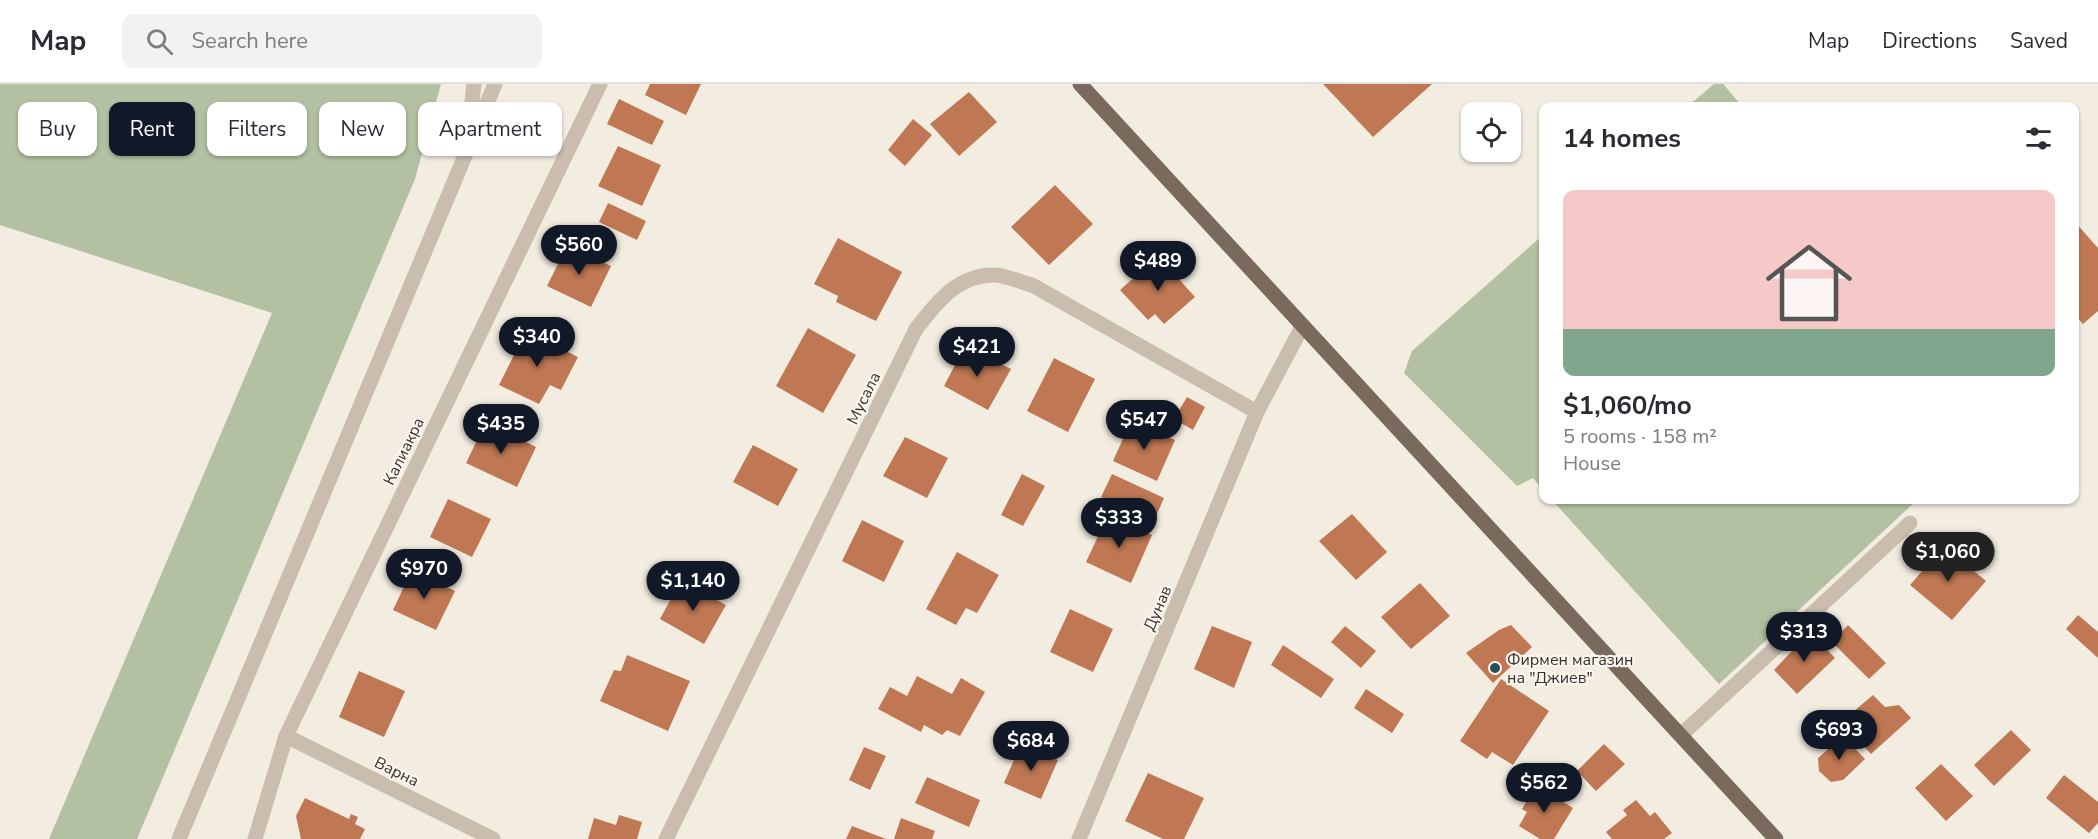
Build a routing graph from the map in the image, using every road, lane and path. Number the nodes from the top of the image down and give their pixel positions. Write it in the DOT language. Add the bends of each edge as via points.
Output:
graph roads {
  1 [pos="474,84"];
  2 [pos="495,84"];
  3 [pos="600,84"];
  4 [pos="1080,84"];
  5 [pos="472,102"];
  6 [pos="488,102"];
  7 [pos="466,156"];
  8 [pos="1302,327"];
  9 [pos="1257,412"];
  10 [pos="1910,523"];
  11 [pos="1681,735"];
  12 [pos="286,736"];
  13 [pos="179,839"];
  14 [pos="255,839"];
  15 [pos="493,839"];
  16 [pos="666,839"];
  17 [pos="1080,839"];
  18 [pos="1776,839"];
  1 -- 5 [label="street"];
  2 -- 6 [label="street"];
  3 -- 12 [label="street, Калиакра"];
  4 -- 8 [label="main road"];
  7 -- 13 [label="street"];
  8 -- 9 [label="street, Дунав"];
  8 -- 11 [label="main road"];
  9 -- 16 [label="street, Мусала" via="1032,285 997,275 968,279 940,298 916,329"];
  9 -- 17 [label="street, Дунав"];
  10 -- 11 [label="street"];
  11 -- 18 [label="main road"];
  12 -- 14 [label="street, Калиакра"];
  12 -- 15 [label="street, Варна"];
}
